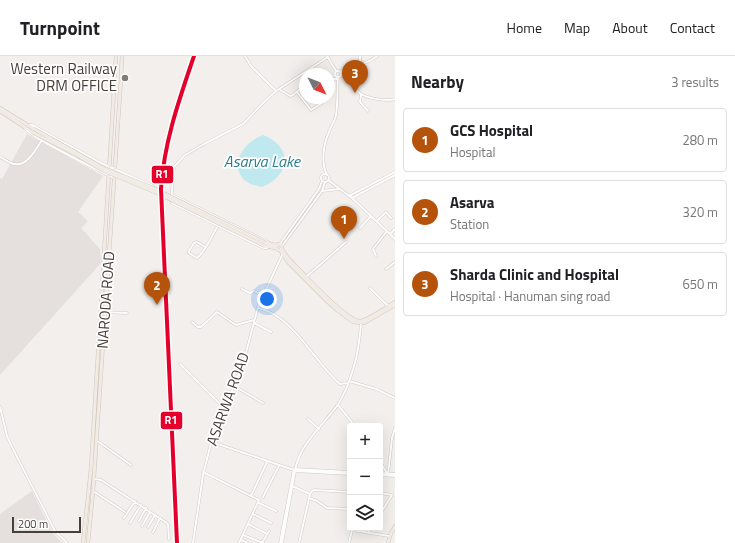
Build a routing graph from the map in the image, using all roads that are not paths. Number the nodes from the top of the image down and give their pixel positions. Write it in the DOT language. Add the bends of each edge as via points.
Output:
graph roads {
  1 [pos="116,56"];
  2 [pos="122,56"];
  3 [pos="245,56"];
  4 [pos="360,56"];
  5 [pos="378,56"];
  6 [pos="327,57"];
  7 [pos="360,65"];
  8 [pos="336,71"];
  9 [pos="340,74"];
  10 [pos="335,78"];
  11 [pos="338,78"];
  12 [pos="279,89"];
  13 [pos="276,90"];
  14 [pos="297,92"];
  15 [pos="299,95"];
  16 [pos="361,95"];
  17 [pos="395,99"];
  18 [pos="306,104"];
  19 [pos="320,104"];
  20 [pos="0,108"];
  21 [pos="0,111"];
  22 [pos="368,112"];
  23 [pos="25,126"];
  24 [pos="42,140"];
  25 [pos="0,157"];
  26 [pos="110,167"];
  27 [pos="115,169"];
  28 [pos="324,169"];
  29 [pos="395,172"];
  30 [pos="327,175"];
  31 [pos="395,175"];
  32 [pos="109,176"];
  33 [pos="322,176"];
  34 [pos="114,178"];
  35 [pos="328,180"];
  36 [pos="322,181"];
  37 [pos="325,182"];
  38 [pos="153,186"];
  39 [pos="340,189"];
  40 [pos="322,191"];
  41 [pos="172,195"];
  42 [pos="349,196"];
  43 [pos="352,198"];
  44 [pos="371,216"];
  45 [pos="301,218"];
  46 [pos="391,218"];
  47 [pos="377,221"];
  48 [pos="218,225"];
  49 [pos="360,228"];
  50 [pos="395,229"];
  51 [pos="387,231"];
  52 [pos="390,234"];
  53 [pos="395,239"];
  54 [pos="346,242"];
  55 [pos="267,245"];
  56 [pos="205,247"];
  57 [pos="279,247"];
  58 [pos="283,254"];
  59 [pos="376,256"];
  60 [pos="395,262"];
  61 [pos="386,269"];
  62 [pos="306,277"];
  63 [pos="370,288"];
  64 [pos="242,289"];
  65 [pos="263,295"];
  66 [pos="395,302"];
  67 [pos="395,305"];
  68 [pos="388,306"];
  69 [pos="258,308"];
  70 [pos="103,312"];
  71 [pos="127,313"];
  72 [pos="192,322"];
  73 [pos="254,322"];
  74 [pos="361,322"];
  75 [pos="271,332"];
  76 [pos="180,364"];
  77 [pos="348,382"];
  78 [pos="234,386"];
  79 [pos="395,398"];
  80 [pos="263,404"];
  81 [pos="338,405"];
  82 [pos="0,407"];
  83 [pos="224,408"];
  84 [pos="308,419"];
  85 [pos="353,423"];
  86 [pos="395,428"];
  87 [pos="318,429"];
  88 [pos="96,440"];
  89 [pos="212,442"];
  90 [pos="267,462"];
  91 [pos="131,465"];
  92 [pos="279,466"];
  93 [pos="383,466"];
  94 [pos="295,470"];
  95 [pos="203,472"];
  96 [pos="347,473"];
  97 [pos="383,474"];
  98 [pos="388,474"];
  99 [pos="395,475"];
  100 [pos="92,480"];
  101 [pos="292,486"];
  102 [pos="93,491"];
  103 [pos="347,492"];
  104 [pos="310,494"];
  105 [pos="383,494"];
  106 [pos="251,496"];
  107 [pos="263,497"];
  108 [pos="308,498"];
  109 [pos="135,501"];
  110 [pos="259,503"];
  111 [pos="141,505"];
  112 [pos="146,508"];
  113 [pos="347,509"];
  114 [pos="383,509"];
  115 [pos="276,511"];
  116 [pos="125,512"];
  117 [pos="150,512"];
  118 [pos="253,514"];
  119 [pos="155,515"];
  120 [pos="124,518"];
  121 [pos="160,518"];
  122 [pos="139,521"];
  123 [pos="130,523"];
  124 [pos="271,523"];
  125 [pos="248,524"];
  126 [pos="142,526"];
  127 [pos="395,526"];
  128 [pos="148,527"];
  129 [pos="269,531"];
  130 [pos="352,531"];
  131 [pos="360,531"];
  132 [pos="153,532"];
  133 [pos="368,533"];
  134 [pos="243,534"];
  135 [pos="267,534"];
  136 [pos="390,536"];
  137 [pos="169,539"];
  138 [pos="240,542"];
  139 [pos="68,543"];
  140 [pos="83,543"];
  141 [pos="88,543"];
  142 [pos="193,543"];
  143 [pos="248,543"];
  144 [pos="262,543"];
  145 [pos="281,543"];
  146 [pos="300,543"];
  147 [pos="349,543"];
  148 [pos="388,543"];
  1 -- 26 [label="main road, NARODA ROAD"];
  2 -- 27 [label="main road, NARODA ROAD"];
  3 -- 13 [label="street" via="250,66"];
  4 -- 7 [label="street"];
  5 -- 7 [label="street"];
  6 -- 8 [label="street"];
  6 -- 12 [label="street"];
  7 -- 9 [label="street"];
  8 -- 9 [label="street"];
  8 -- 11 [label="street" via="335,75"];
  9 -- 11 [label="street"];
  9 -- 16 [label="street" via="347,78"];
  10 -- 11 [label="street"];
  11 -- 28 [label="street" via="336,114 324,150"];
  12 -- 13 [label="street"];
  12 -- 14 [label="street" via="290,96"];
  13 -- 41 [label="street" via="243,124 185,155 174,167"];
  14 -- 15 [label="street"];
  16 -- 17 [label="street" via="389,101"];
  16 -- 22 [label="street" via="360,102"];
  18 -- 19 [label="street" via="311,110"];
  20 -- 23 [label="main road"];
  21 -- 23 [label="main road"];
  23 -- 24 [label="street" via="26,131"];
  23 -- 26 [label="street" via="32,125"];
  23 -- 55 [label="main road, bridge" via="105,169 151,187"];
  24 -- 25 [label="street" via="24,163 15,165"];
  24 -- 32 [label="street"];
  26 -- 27 [label="street"];
  26 -- 32 [label="main road, NARODA ROAD"];
  27 -- 34 [label="main road, NARODA ROAD"];
  27 -- 38 [label="street"];
  28 -- 30 [label="street"];
  28 -- 33 [label="street"];
  29 -- 42 [label="street"];
  30 -- 33 [label="street"];
  30 -- 35 [label="street"];
  31 -- 43 [label="street"];
  32 -- 34 [label="street"];
  32 -- 70 [label="main road, NARODA ROAD"];
  33 -- 36 [label="street"];
  34 -- 70 [label="main road, NARODA ROAD"];
  35 -- 37 [label="street"];
  35 -- 39 [label="street"];
  36 -- 37 [label="street"];
  36 -- 45 [label="street"];
  37 -- 40 [label="street"];
  39 -- 40 [label="street"];
  39 -- 42 [label="street"];
  40 -- 45 [label="street"];
  41 -- 48 [label="street" via="172,203"];
  41 -- 55 [label="street" via="266,240"];
  42 -- 43 [label="street"];
  43 -- 44 [label="street"];
  44 -- 47 [label="street"];
  44 -- 49 [label="street"];
  45 -- 57 [label="street"];
  45 -- 57 [label="street" via="294,231"];
  46 -- 47 [label="street" via="384,211"];
  47 -- 51 [label="street"];
  48 -- 55 [label="street" via="264,248"];
  48 -- 56 [label="street"];
  50 -- 52 [label="street"];
  51 -- 52 [label="street"];
  51 -- 59 [label="street" via="373,249"];
  52 -- 53 [label="street"];
  54 -- 62 [label="street"];
  55 -- 57 [label="main road"];
  56 -- 56 [label="street" via="197,258 189,254 194,243"];
  57 -- 58 [label="main road"];
  58 -- 62 [label="main road"];
  58 -- 65 [label="street, ASARWA ROAD"];
  60 -- 61 [label="street"];
  62 -- 74 [label="main road" via="349,320"];
  63 -- 68 [label="street"];
  64 -- 65 [label="street"];
  65 -- 69 [label="street, ASARWA ROAD"];
  66 -- 68 [label="main road"];
  67 -- 74 [label="main road" via="368,321"];
  68 -- 74 [label="main road"];
  69 -- 73 [label="street, ASARWA ROAD"];
  69 -- 77 [label="street" via="284,322 302,340 329,375 340,384"];
  70 -- 71 [label="street"];
  70 -- 88 [label="main road, NARODA ROAD"];
  70 -- 100 [label="main road, NARODA ROAD"];
  72 -- 73 [label="street" via="201,327 218,312 236,325"];
  73 -- 75 [label="street"];
  73 -- 78 [label="street, ASARWA ROAD" via="243,364"];
  74 -- 77 [label="street" via="359,350"];
  76 -- 83 [label="street"];
  77 -- 79 [label="street" via="376,389"];
  77 -- 81 [label="street"];
  78 -- 80 [label="street"];
  78 -- 83 [label="street, ASARWA ROAD"];
  81 -- 85 [label="street"];
  81 -- 87 [label="street"];
  82 -- 139 [label="street" via="12,447 55,531"];
  83 -- 89 [label="street, ASARWA ROAD"];
  84 -- 87 [label="street"];
  86 -- 98 [label="street"];
  87 -- 94 [label="street" via="307,444"];
  88 -- 91 [label="street"];
  88 -- 100 [label="main road, NARODA ROAD"];
  89 -- 90 [label="street"];
  89 -- 95 [label="street, ASARWA ROAD"];
  90 -- 92 [label="street"];
  90 -- 106 [label="street"];
  92 -- 94 [label="street"];
  92 -- 107 [label="street"];
  93 -- 98 [label="street"];
  94 -- 96 [label="street"];
  94 -- 101 [label="street"];
  94 -- 145 [label="street"];
  95 -- 106 [label="street"];
  95 -- 142 [label="street, ASARWA ROAD"];
  97 -- 98 [label="street"];
  98 -- 99 [label="street"];
  100 -- 102 [label="main road, NARODA ROAD"];
  100 -- 109 [label="street" via="101,480"];
  100 -- 140 [label="main road, NARODA ROAD"];
  101 -- 104 [label="street"];
  101 -- 145 [label="street"];
  102 -- 116 [label="street"];
  102 -- 141 [label="main road, NARODA ROAD"];
  103 -- 104 [label="street" via="314,490"];
  104 -- 108 [label="street"];
  105 -- 114 [label="street" via="392,495"];
  106 -- 110 [label="street" via="259,500"];
  108 -- 113 [label="street" via="327,508"];
  108 -- 146 [label="street"];
  109 -- 111 [label="street"];
  109 -- 120 [label="street"];
  110 -- 115 [label="street"];
  110 -- 118 [label="street"];
  111 -- 112 [label="street"];
  111 -- 123 [label="street"];
  112 -- 117 [label="street"];
  112 -- 122 [label="street"];
  117 -- 119 [label="street"];
  117 -- 126 [label="street"];
  118 -- 124 [label="street"];
  118 -- 125 [label="street"];
  119 -- 121 [label="street"];
  119 -- 128 [label="street"];
  121 -- 132 [label="street"];
  121 -- 137 [label="street" via="168,524"];
  125 -- 134 [label="street"];
  125 -- 135 [label="street"];
  127 -- 136 [label="main road"];
  129 -- 135 [label="street"];
  130 -- 147 [label="street"];
  131 -- 133 [label="street"];
  133 -- 136 [label="street"];
  134 -- 138 [label="street"];
  134 -- 144 [label="street"];
  135 -- 144 [label="street"];
  136 -- 148 [label="main road"];
  138 -- 143 [label="street"];
}
